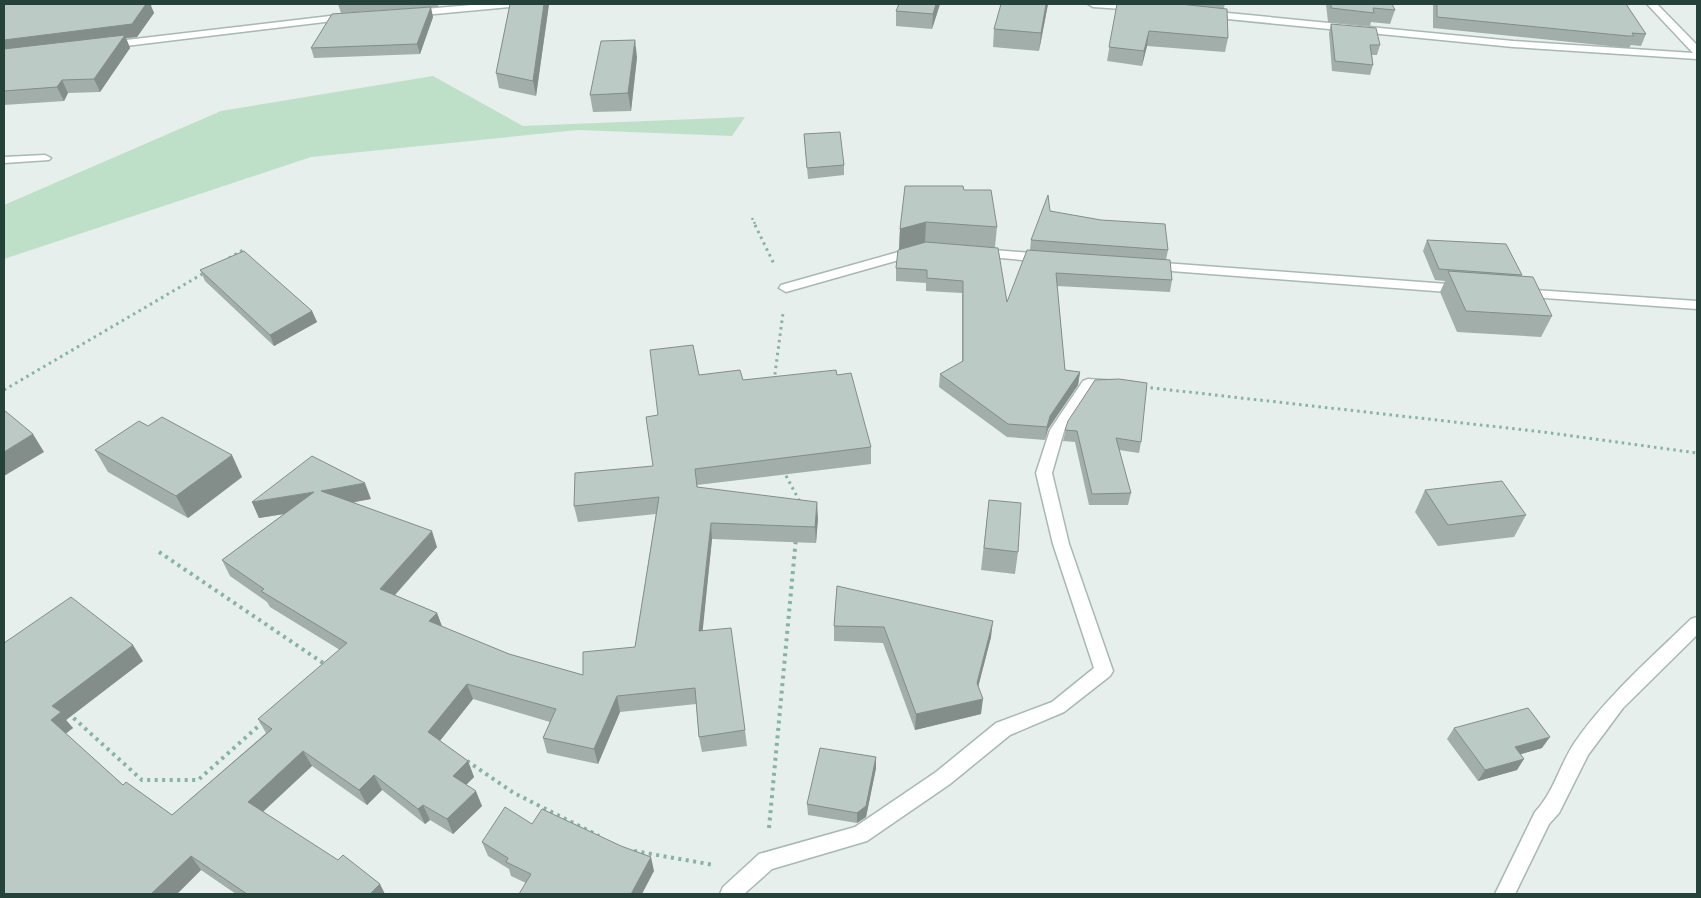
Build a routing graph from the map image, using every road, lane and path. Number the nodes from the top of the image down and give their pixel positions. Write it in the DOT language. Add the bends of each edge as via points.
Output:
graph roads {
  1 [pos="511,4"];
  2 [pos="1093,4"];
  3 [pos="1652,4"];
  4 [pos="1148,8"];
  5 [pos="1195,13"];
  6 [pos="400,14"];
  7 [pos="355,16"];
  8 [pos="99,46"];
  9 [pos="1697,51"];
  10 [pos="1697,56"];
  11 [pos="45,158"];
  12 [pos="4,160"];
  13 [pos="752,218"];
  14 [pos="925,249"];
  15 [pos="243,250"];
  16 [pos="965,252"];
  17 [pos="1054,259"];
  18 [pos="226,260"];
  19 [pos="1133,265"];
  20 [pos="209,270"];
  21 [pos="786,288"];
  22 [pos="1470,289"];
  23 [pos="1509,292"];
  24 [pos="1697,306"];
  25 [pos="774,383"];
  26 [pos="1123,385"];
  27 [pos="4,390"];
  28 [pos="1697,453"];
  29 [pos="781,466"];
  30 [pos="799,511"];
  31 [pos="797,531"];
  32 [pos="160,552"];
  33 [pos="1697,624"];
  34 [pos="332,669"];
  35 [pos="65,710"];
  36 [pos="268,717"];
  37 [pos="458,756"];
  38 [pos="601,837"];
  39 [pos="627,850"];
  40 [pos="760,867"];
  41 [pos="730,894"];
  42 [pos="1505,894"];
  1 -- 6 [label="street"];
  2 -- 4 [label="street"];
  3 -- 9 [label="street"];
  5 -- 10 [label="street" via="1450,39"];
  7 -- 8 [label="street"];
  11 -- 12 [label="street"];
  13 -- 21 [label="path"];
  14 -- 21 [label="street"];
  15 -- 18 [label="path"];
  16 -- 17 [label="street"];
  19 -- 22 [label="street"];
  20 -- 27 [label="path"];
  21 -- 25 [label="path"];
  23 -- 24 [label="street"];
  26 -- 28 [label="path" via="1544,432"];
  26 -- 40 [label="street" via="1088,384 1057,430 1044,473 1061,544 1104,671 1058,707 1003,729 943,778 860,835"];
  29 -- 30 [label="path" via="800,501"];
  31 -- 40 [label="path"];
  32 -- 34 [label="path"];
  33 -- 42 [label="street" via="1618,703 1580,750"];
  35 -- 36 [label="path" via="142,780 198,780"];
  37 -- 38 [label="path" via="514,793"];
  39 -- 40 [label="path"];
  40 -- 41 [label="street"];
}
